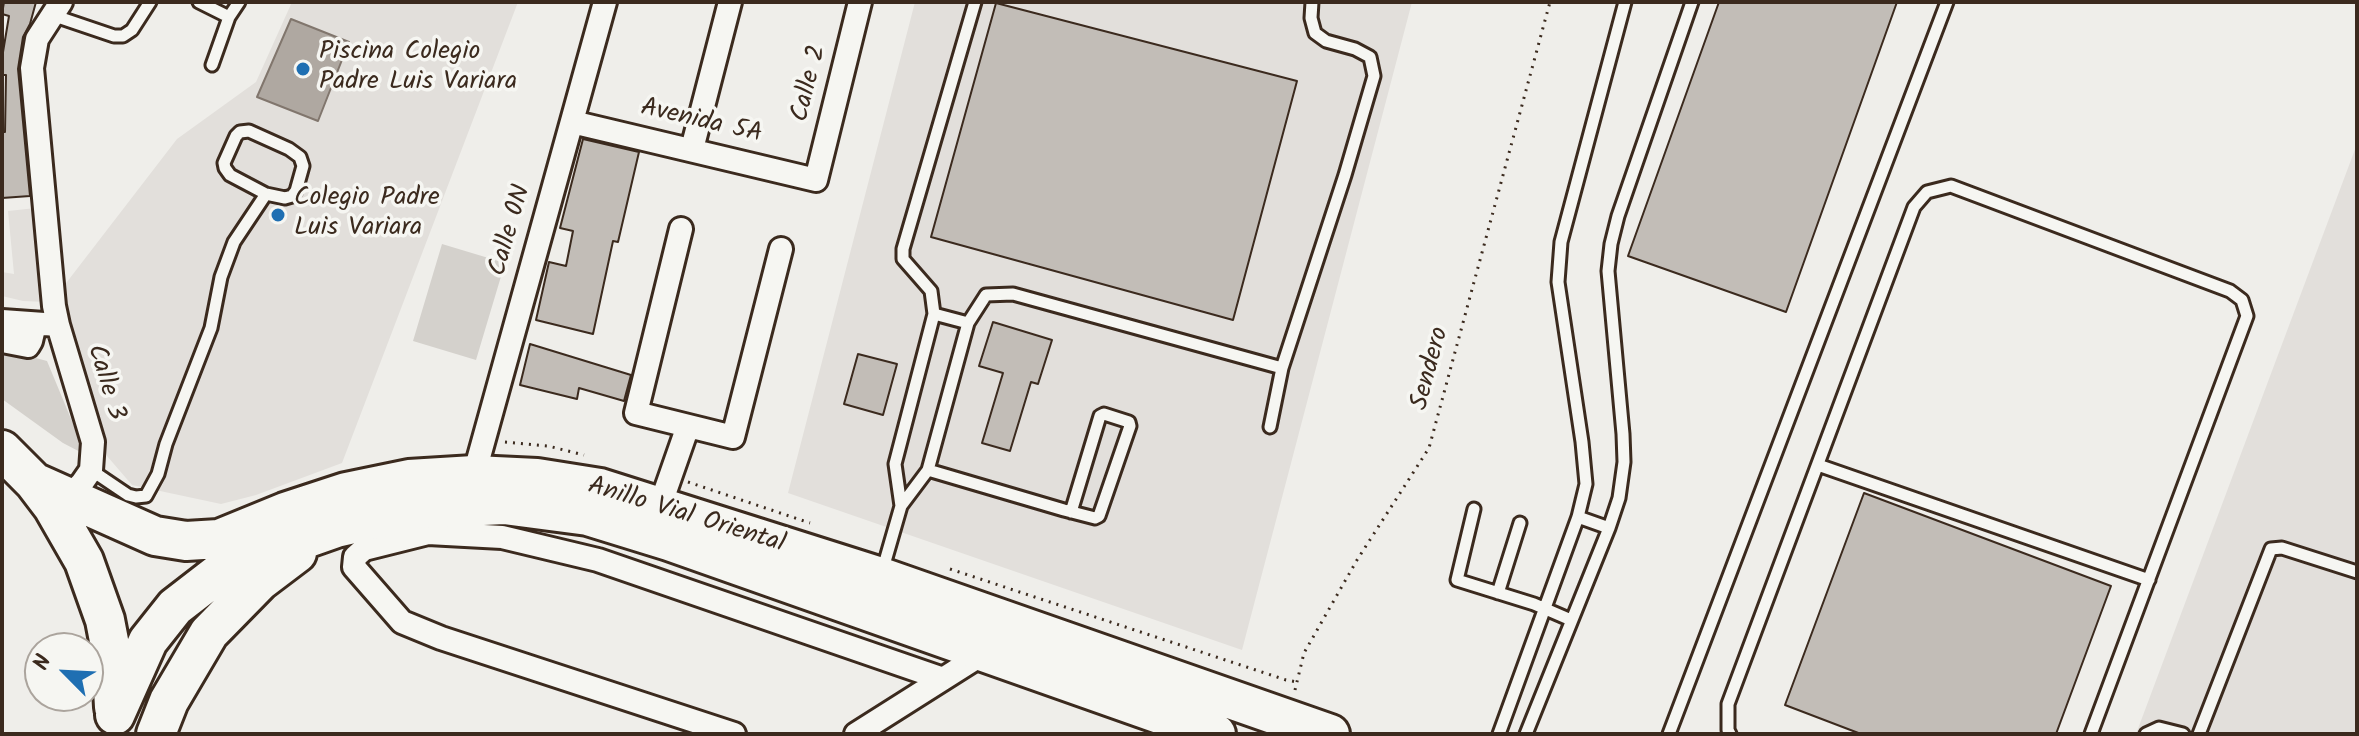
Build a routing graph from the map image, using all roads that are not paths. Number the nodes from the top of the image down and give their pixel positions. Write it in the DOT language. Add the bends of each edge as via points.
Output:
graph roads {
  1 [pos="150,2"];
  2 [pos="199,2"];
  3 [pos="239,2"];
  4 [pos="605,2"];
  5 [pos="730,2"];
  6 [pos="860,2"];
  7 [pos="975,2"];
  8 [pos="1312,2"];
  9 [pos="1625,2"];
  10 [pos="1692,2"];
  11 [pos="1947,2"];
  12 [pos="56,9"];
  13 [pos="229,17"];
  14 [pos="212,65"];
  15 [pos="572,122"];
  16 [pos="692,149"];
  17 [pos="816,180"];
  18 [pos="266,194"];
  19 [pos="681,229"];
  20 [pos="781,249"];
  21 [pos="934,314"];
  22 [pos="2,321"];
  23 [pos="968,323"];
  24 [pos="46,324"];
  25 [pos="2,341"];
  26 [pos="1282,368"];
  27 [pos="688,426"];
  28 [pos="1270,427"];
  29 [pos="2,450"];
  30 [pos="1818,465"];
  31 [pos="928,470"];
  32 [pos="474,475"];
  33 [pos="34,482"];
  34 [pos="80,483"];
  35 [pos="666,491"];
  36 [pos="901,506"];
  37 [pos="1474,509"];
  38 [pos="1071,512"];
  39 [pos="1578,517"];
  40 [pos="1520,523"];
  41 [pos="336,528"];
  42 [pos="1609,528"];
  43 [pos="2357,572"];
  44 [pos="881,577"];
  45 [pos="2149,580"];
  46 [pos="1498,593"];
  47 [pos="1544,608"];
  48 [pos="1571,620"];
  49 [pos="984,653"];
  50 [pos="943,679"];
  51 [pos="114,724"];
  52 [pos="156,734"];
  53 [pos="734,734"];
  54 [pos="856,734"];
  55 [pos="1216,734"];
  56 [pos="1330,734"];
  57 [pos="1499,734"];
  58 [pos="1526,734"];
  59 [pos="1669,734"];
  60 [pos="1730,734"];
  61 [pos="2091,734"];
  62 [pos="2146,734"];
  63 [pos="2183,734"];
  64 [pos="2199,734"];
  1 -- 12 [label="lane" via="123,36"];
  2 -- 13 [label="lane"];
  3 -- 13 [label="lane"];
  4 -- 15 [label="street, Calle 0N"];
  5 -- 16 [label="street"];
  6 -- 17 [label="street, Calle 2"];
  7 -- 21 [label="lane" via="903,249 903,259 931,291"];
  8 -- 26 [label="lane" via="1315,33 1370,57 1374,76"];
  9 -- 39 [label="lane" via="1561,242 1558,282 1586,484"];
  10 -- 42 [label="lane" via="1611,244 1608,271 1624,462"];
  11 -- 59 [label="lane"];
  12 -- 24 [label="street, Calle 3" via="37,39 32,68 50,276"];
  13 -- 14 [label="lane"];
  15 -- 16 [label="street, Avenida 5A"];
  15 -- 32 [label="street, Calle 0N"];
  16 -- 17 [label="street, Avenida 5A"];
  18 -- 18 [label="lane" via="225,168 240,132 249,131 300,157 303,166 292,196"];
  18 -- 34 [label="lane" via="234,242 211,328 146,496"];
  19 -- 27 [label="street" via="636,413"];
  20 -- 27 [label="street" via="733,437"];
  21 -- 23 [label="lane"];
  21 -- 36 [label="lane" via="895,464"];
  22 -- 24 [label="street"];
  23 -- 26 [label="lane" via="986,295 1013,294"];
  23 -- 31 [label="lane"];
  24 -- 25 [label="street" via="28,346"];
  24 -- 34 [label="street, Calle 3" via="93,442"];
  26 -- 28 [label="lane"];
  27 -- 35 [label="street"];
  29 -- 33 [label="highway"];
  30 -- 45 [label="lane"];
  30 -- 45 [label="lane" via="1914,207 1927,192 1951,186 2230,291 2242,300 2247,316"];
  30 -- 60 [label="lane" via="1728,704"];
  31 -- 36 [label="lane"];
  31 -- 38 [label="lane"];
  32 -- 34 [label="highway, Anillo Vial Oriental" via="409,479 346,492 219,539 186,541 155,536"];
  32 -- 35 [label="highway, Anillo Vial Oriental"];
  33 -- 34 [label="highway, Anillo Vial Oriental"];
  33 -- 51 [label="highway" via="70,533 96,590 111,651"];
  35 -- 44 [label="highway, Anillo Vial Oriental"];
  36 -- 44 [label="lane"];
  37 -- 46 [label="lane" via="1457,580"];
  38 -- 38 [label="lane" via="1099,516 1129,422 1100,416"];
  39 -- 42 [label="lane"];
  39 -- 47 [label="lane"];
  40 -- 46 [label="lane"];
  41 -- 49 [label="highway, Anillo Vial Oriental" via="419,509 476,506 588,516"];
  41 -- 51 [label="highway, Anillo Vial Oriental" via="228,566 175,607 148,641"];
  41 -- 52 [label="highway" via="260,581 209,633"];
  42 -- 48 [label="lane"];
  43 -- 64 [label="lane" via="2271,549"];
  44 -- 56 [label="highway, Anillo Vial Oriental"];
  45 -- 61 [label="lane"];
  46 -- 47 [label="lane"];
  47 -- 48 [label="lane"];
  47 -- 57 [label="lane"];
  48 -- 58 [label="lane"];
  49 -- 50 [label="street"];
  49 -- 55 [label="highway, Anillo Vial Oriental"];
  50 -- 53 [label="street" via="598,560 502,537 428,533 364,549 355,557 354,567 402,622"];
  50 -- 54 [label="street"];
  62 -- 63 [label="lane" via="2159,728"];
}
